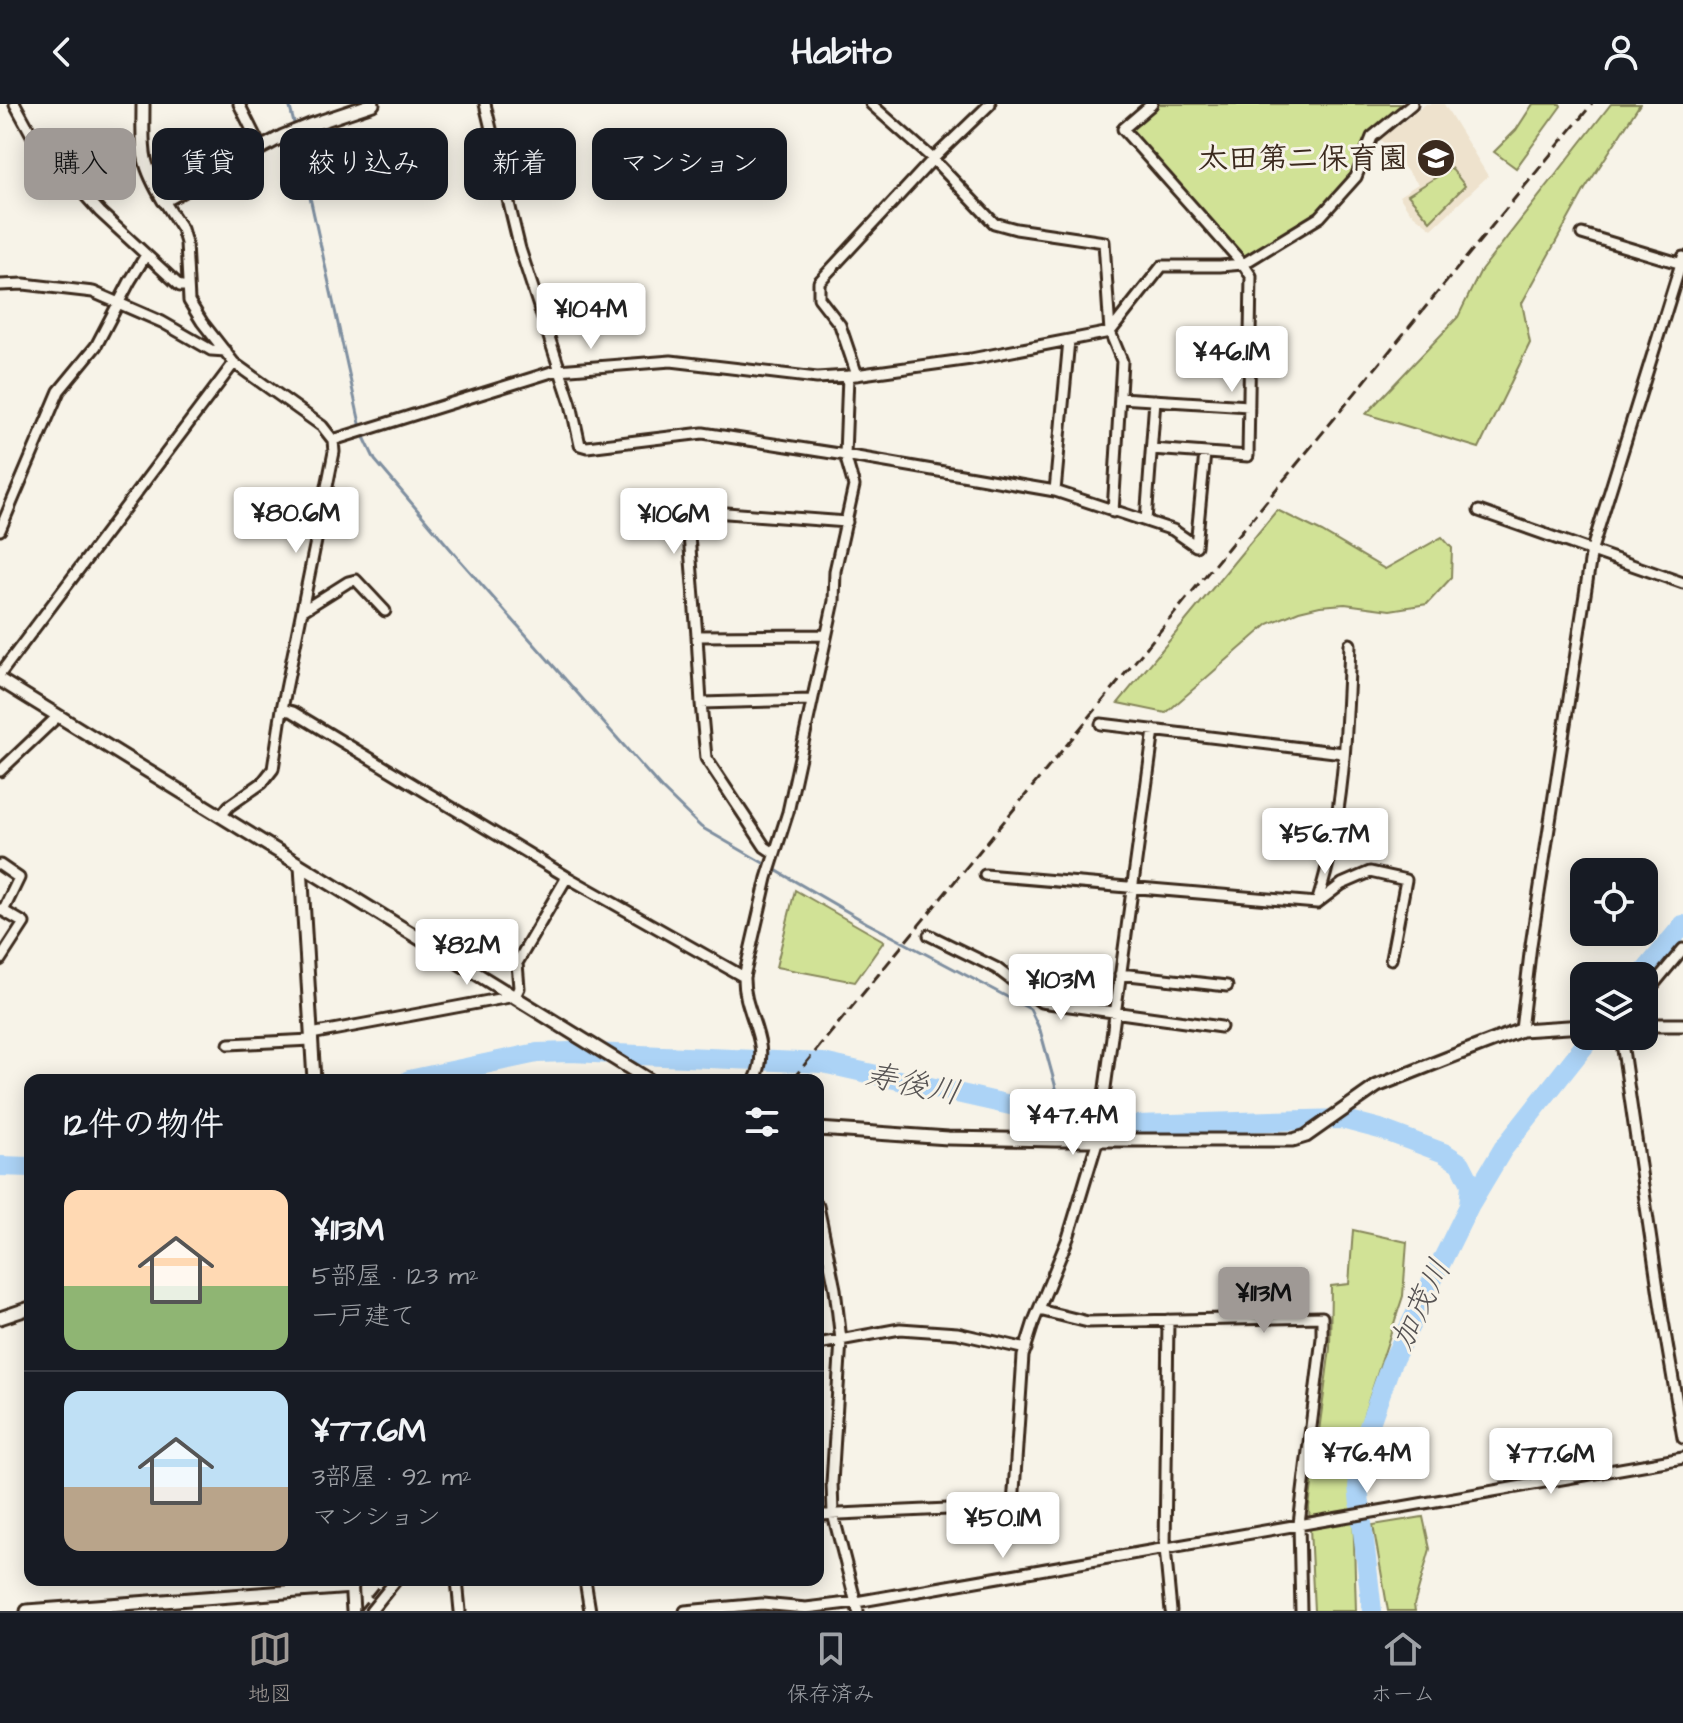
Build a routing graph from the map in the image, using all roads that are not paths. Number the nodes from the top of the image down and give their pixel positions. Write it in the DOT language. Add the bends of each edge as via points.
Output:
graph roads {
  1 [pos="15,104"];
  2 [pos="143,104"];
  3 [pos="239,104"];
  4 [pos="373,104"];
  5 [pos="485,104"];
  6 [pos="871,104"];
  7 [pos="990,104"];
  8 [pos="1152,104"];
  9 [pos="1412,104"];
  10 [pos="251,128"];
  11 [pos="264,146"];
  12 [pos="933,159"];
  13 [pos="164,201"];
  14 [pos="1582,234"];
  15 [pos="146,255"];
  16 [pos="1682,262"];
  17 [pos="1243,264"];
  18 [pos="0,285"];
  19 [pos="186,286"];
  20 [pos="120,304"];
  21 [pos="1110,332"];
  22 [pos="1069,340"];
  23 [pos="226,351"];
  24 [pos="234,363"];
  25 [pos="558,370"];
  26 [pos="853,375"];
  27 [pos="1120,398"];
  28 [pos="1155,400"];
  29 [pos="1249,406"];
  30 [pos="333,440"];
  31 [pos="1152,449"];
  32 [pos="1205,453"];
  33 [pos="845,455"];
  34 [pos="1055,491"];
  35 [pos="1479,511"];
  36 [pos="1113,512"];
  37 [pos="1146,521"];
  38 [pos="847,522"];
  39 [pos="0,530"];
  40 [pos="1592,549"];
  41 [pos="1683,583"];
  42 [pos="302,611"];
  43 [pos="385,611"];
  44 [pos="826,635"];
  45 [pos="697,636"];
  46 [pos="1350,644"];
  47 [pos="0,677"];
  48 [pos="812,700"];
  49 [pos="701,703"];
  50 [pos="282,709"];
  51 [pos="58,716"];
  52 [pos="1101,724"];
  53 [pos="1154,730"];
  54 [pos="1343,753"];
  55 [pos="0,771"];
  56 [pos="221,816"];
  57 [pos="774,856"];
  58 [pos="0,865"];
  59 [pos="301,866"];
  60 [pos="985,875"];
  61 [pos="567,877"];
  62 [pos="1132,887"];
  63 [pos="1317,903"];
  64 [pos="2,910"];
  65 [pos="929,935"];
  66 [pos="1683,949"];
  67 [pos="1391,959"];
  68 [pos="0,960"];
  69 [pos="1120,974"];
  70 [pos="744,977"];
  71 [pos="1658,979"];
  72 [pos="1227,986"];
  73 [pos="515,996"];
  74 [pos="1115,1014"];
  75 [pos="1658,1025"];
  76 [pos="1683,1025"];
  77 [pos="1570,1026"];
  78 [pos="1221,1027"];
  79 [pos="1521,1030"];
  80 [pos="311,1037"];
  81 [pos="229,1044"];
  82 [pos="1623,1050"];
  83 [pos="314,1074"];
  84 [pos="639,1074"];
  85 [pos="758,1074"];
  86 [pos="824,1129"];
  87 [pos="1099,1136"];
  88 [pos="824,1235"];
  89 [pos="24,1310"];
  90 [pos="1039,1310"];
  91 [pos="0,1318"];
  92 [pos="1168,1320"];
  93 [pos="841,1340"];
  94 [pos="824,1343"];
  95 [pos="1026,1349"];
  96 [pos="1683,1438"];
  97 [pos="1683,1458"];
  98 [pos="833,1514"];
  99 [pos="824,1515"];
  100 [pos="1299,1524"];
  101 [pos="1165,1548"];
  102 [pos="391,1586"];
  103 [pos="458,1586"];
  104 [pos="586,1586"];
  105 [pos="352,1594"];
  106 [pos="857,1607"];
  107 [pos="27,1611"];
  108 [pos="342,1611"];
  109 [pos="371,1611"];
  110 [pos="460,1611"];
  111 [pos="590,1611"];
  112 [pos="685,1611"];
  113 [pos="1171,1611"];
  114 [pos="1301,1611"];
  1 -- 15 [label="street" via="33,137"];
  2 -- 13 [label="street" via="143,156"];
  3 -- 10 [label="street"];
  4 -- 11 [label="street"];
  5 -- 25 [label="street" via="520,249"];
  6 -- 12 [label="street"];
  7 -- 12 [label="street"];
  8 -- 17 [label="street" via="1123,129"];
  9 -- 17 [label="street" via="1372,137 1356,177 1320,217"];
  12 -- 21 [label="street" via="994,223 1104,242"];
  12 -- 26 [label="street" via="819,282 819,298 840,325"];
  13 -- 19 [label="street" via="186,243"];
  14 -- 16 [label="street"];
  15 -- 19 [label="street"];
  15 -- 20 [label="street"];
  16 -- 40 [label="street"];
  17 -- 21 [label="street" via="1162,266"];
  17 -- 29 [label="street" via="1251,276"];
  18 -- 20 [label="street" via="93,292"];
  19 -- 23 [label="street" via="189,301"];
  20 -- 23 [label="street" via="211,350"];
  20 -- 39 [label="street" via="96,346 59,391"];
  21 -- 22 [label="street"];
  21 -- 27 [label="street" via="1122,361"];
  22 -- 26 [label="street"];
  22 -- 34 [label="street"];
  23 -- 24 [label="street"];
  24 -- 30 [label="street" via="322,426"];
  24 -- 47 [label="street"];
  25 -- 26 [label="street" via="671,361 817,378"];
  25 -- 30 [label="street"];
  25 -- 33 [label="street" via="580,445 703,433"];
  26 -- 33 [label="street"];
  27 -- 28 [label="street"];
  27 -- 36 [label="street"];
  28 -- 29 [label="street"];
  28 -- 31 [label="street"];
  29 -- 32 [label="street" via="1248,456"];
  30 -- 42 [label="street"];
  31 -- 32 [label="street"];
  31 -- 37 [label="street"];
  32 -- 37 [label="street" via="1196,546 1173,530"];
  33 -- 34 [label="street"];
  33 -- 38 [label="street" via="854,486"];
  34 -- 36 [label="street"];
  35 -- 40 [label="street"];
  36 -- 37 [label="street"];
  38 -- 44 [label="street"];
  38 -- 45 [label="street" via="687,510"];
  40 -- 41 [label="street"];
  40 -- 79 [label="street"];
  42 -- 43 [label="street" via="356,580"];
  42 -- 50 [label="street"];
  44 -- 45 [label="street"];
  44 -- 48 [label="street"];
  45 -- 49 [label="street"];
  46 -- 54 [label="street"];
  47 -- 51 [label="street"];
  48 -- 49 [label="street"];
  48 -- 57 [label="street"];
  49 -- 57 [label="street" via="706,758"];
  50 -- 56 [label="street" via="273,769"];
  50 -- 61 [label="street"];
  51 -- 55 [label="street"];
  51 -- 56 [label="street"];
  52 -- 53 [label="street"];
  53 -- 54 [label="street"];
  53 -- 62 [label="street"];
  54 -- 63 [label="street" via="1338,811"];
  56 -- 59 [label="street"];
  57 -- 70 [label="street"];
  58 -- 64 [label="street" via="19,878"];
  59 -- 73 [label="street"];
  59 -- 80 [label="street"];
  60 -- 62 [label="street"];
  61 -- 70 [label="street"];
  61 -- 73 [label="street" via="517,963"];
  62 -- 63 [label="street"];
  62 -- 69 [label="street"];
  63 -- 67 [label="street" via="1370,872 1406,880"];
  64 -- 68 [label="street" via="24,923"];
  65 -- 74 [label="street" via="996,968 1041,1002"];
  66 -- 71 [label="street"];
  69 -- 72 [label="street"];
  69 -- 74 [label="street"];
  70 -- 85 [label="street" via="762,1054"];
  73 -- 80 [label="street"];
  73 -- 84 [label="street"];
  74 -- 78 [label="street"];
  74 -- 87 [label="street"];
  75 -- 76 [label="street"];
  77 -- 79 [label="street"];
  79 -- 87 [label="street" via="1377,1086 1293,1140"];
  80 -- 81 [label="street"];
  80 -- 83 [label="street"];
  82 -- 96 [label="street"];
  86 -- 87 [label="street" via="948,1138"];
  87 -- 90 [label="street"];
  88 -- 93 [label="street"];
  89 -- 91 [label="street"];
  90 -- 92 [label="street" via="1088,1322"];
  90 -- 95 [label="street"];
  92 -- 100 [label="street" via="1322,1317"];
  92 -- 101 [label="street"];
  93 -- 94 [label="street"];
  93 -- 95 [label="street" via="900,1329 957,1333"];
  93 -- 98 [label="street"];
  95 -- 98 [label="street" via="1013,1506"];
  97 -- 100 [label="street"];
  98 -- 99 [label="street"];
  98 -- 106 [label="street"];
  100 -- 101 [label="street"];
  100 -- 114 [label="street"];
  101 -- 106 [label="street"];
  101 -- 113 [label="street"];
  102 -- 109 [label="street"];
  103 -- 110 [label="street"];
  104 -- 111 [label="street"];
  105 -- 107 [label="street"];
  105 -- 108 [label="street"];
  106 -- 112 [label="street" via="762,1604"];
}
